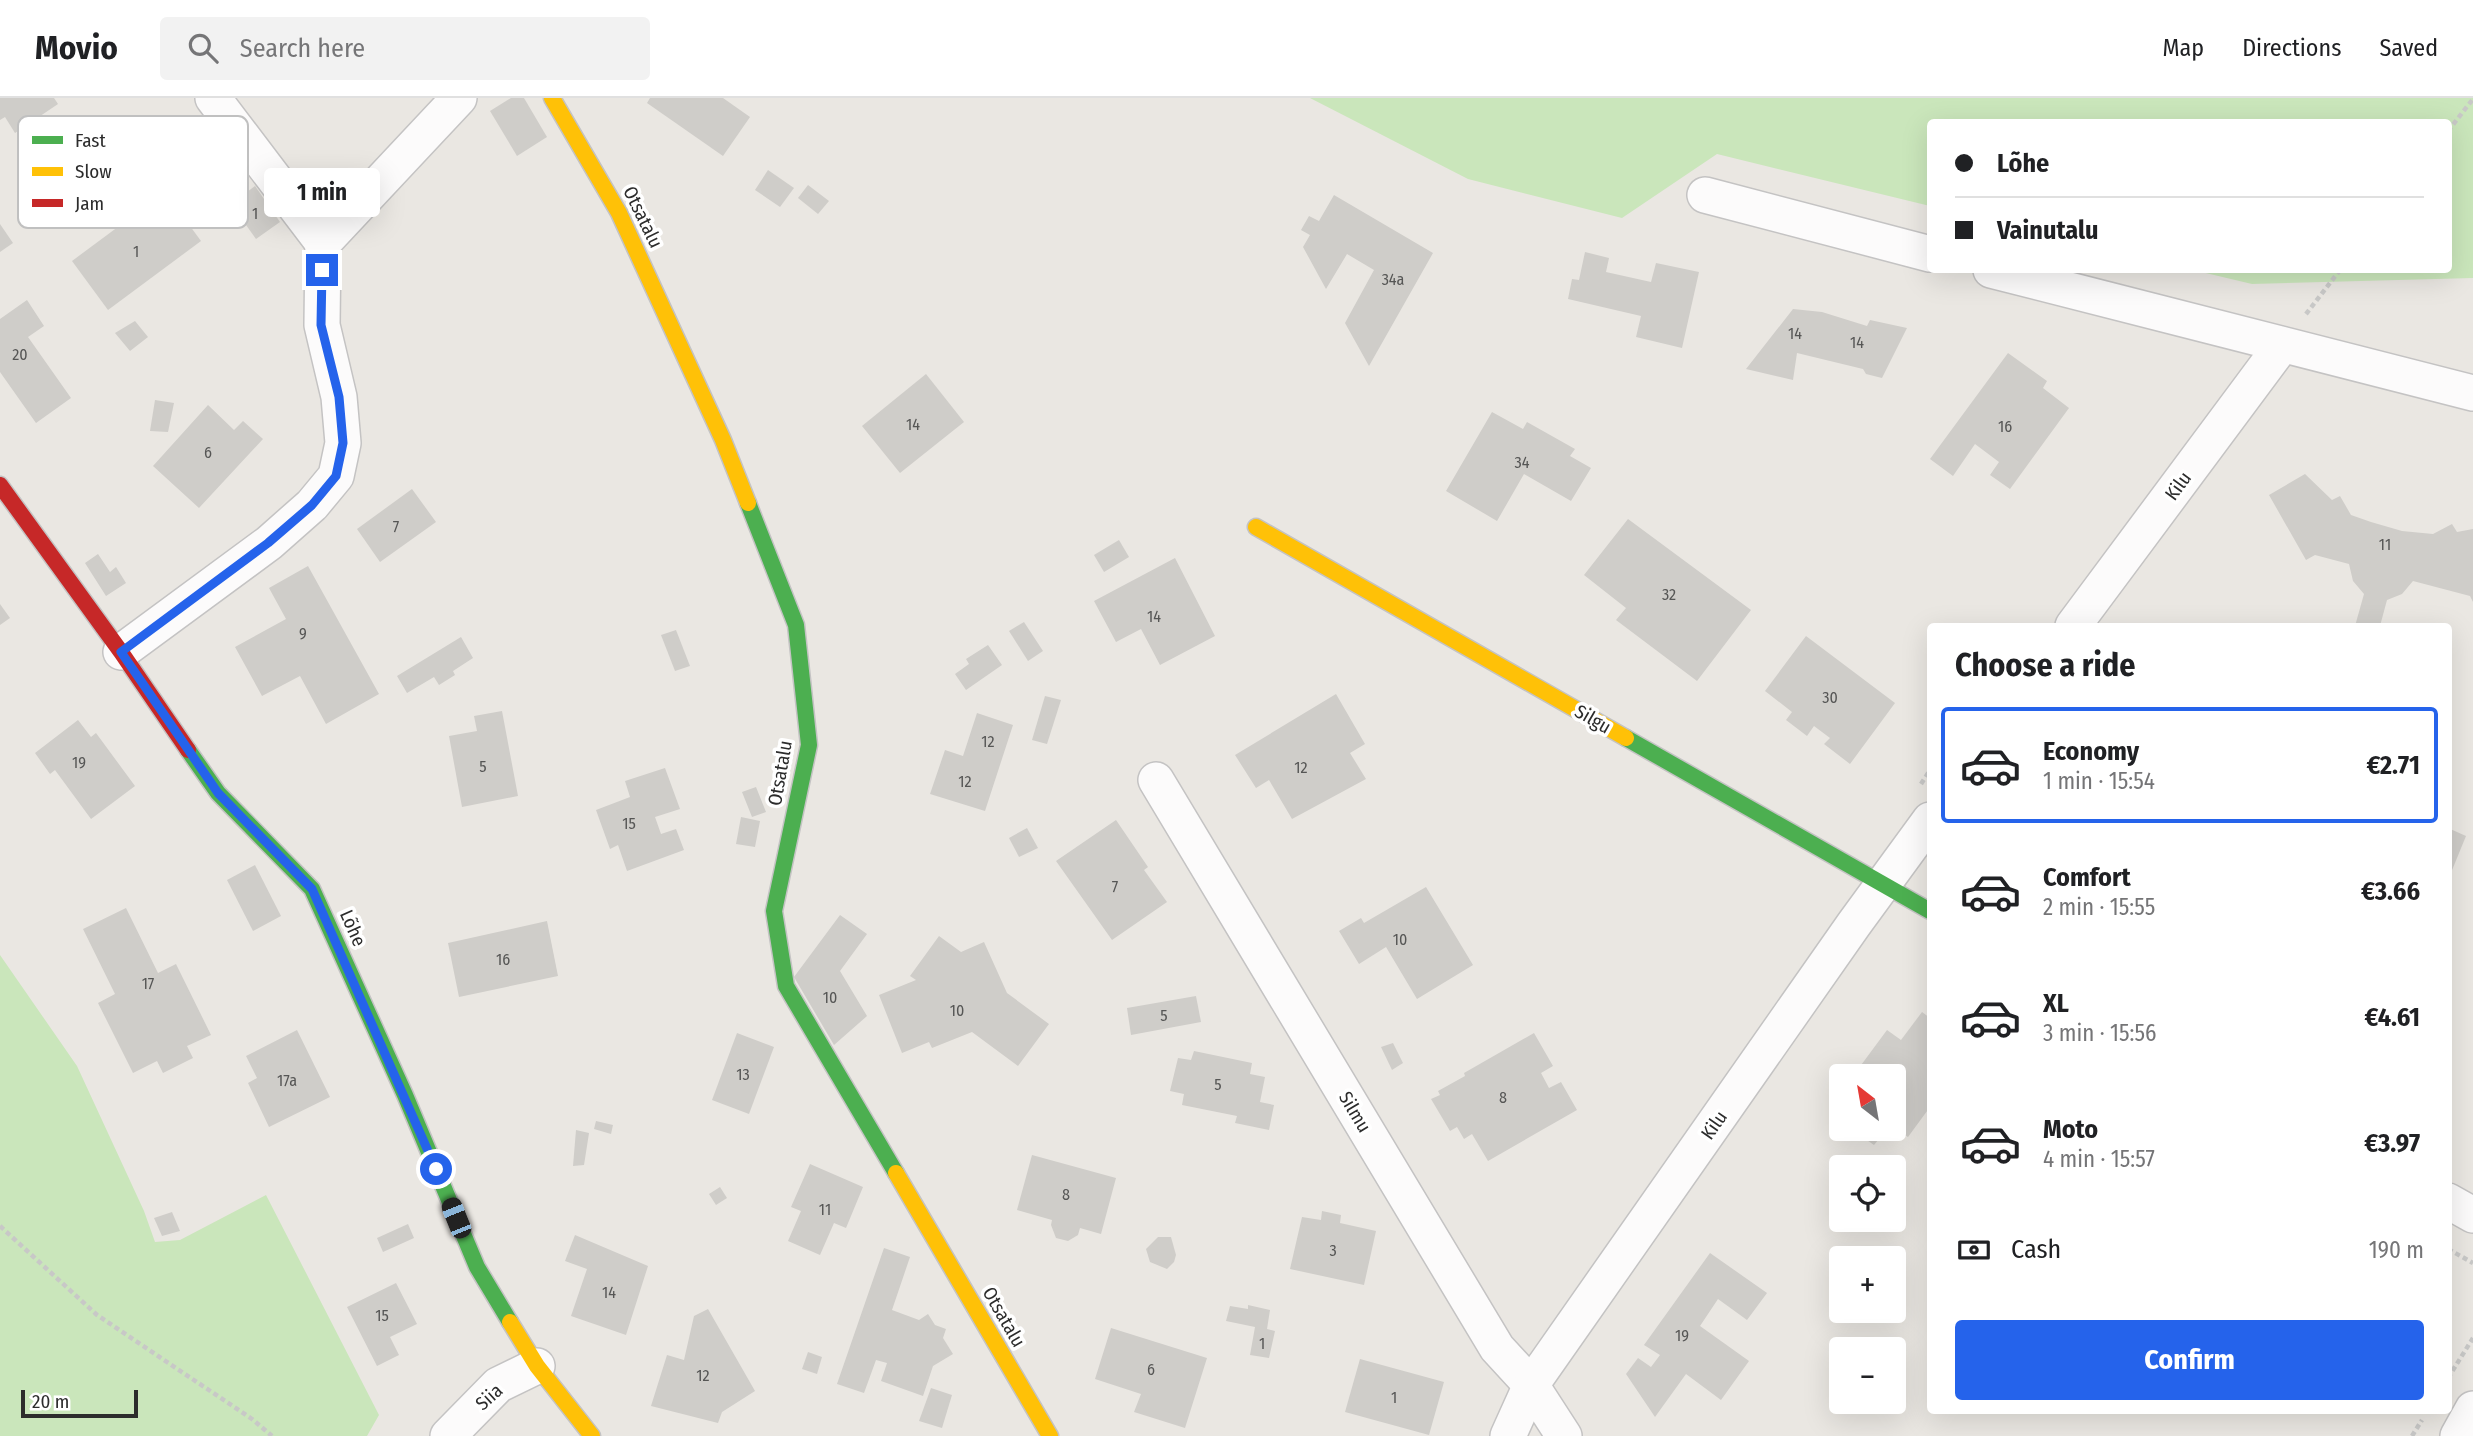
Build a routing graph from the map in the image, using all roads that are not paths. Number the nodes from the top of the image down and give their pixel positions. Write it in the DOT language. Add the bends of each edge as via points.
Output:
graph roads {
  1 [pos="213,98"];
  2 [pos="459,98"];
  3 [pos="552,98"];
  4 [pos="227,116"];
  5 [pos="248,144"];
  6 [pos="1705,195"];
  7 [pos="323,243"];
  8 [pos="1927,253"];
  9 [pos="2003,273"];
  10 [pos="2282,345"];
  11 [pos="2473,393"];
  12 [pos="0,485"];
  13 [pos="1256,527"];
  14 [pos="2075,623"];
  15 [pos="121,652"];
  16 [pos="1156,780"];
  17 [pos="1927,824"];
  18 [pos="1883,884"];
  19 [pos="1927,909"];
  20 [pos="2452,1203"];
  21 [pos="2473,1215"];
  22 [pos="537,1366"];
  23 [pos="1531,1385"];
  24 [pos="2473,1409"];
  25 [pos="448,1436"];
  26 [pos="592,1436"];
  27 [pos="1049,1436"];
  28 [pos="1508,1436"];
  29 [pos="1564,1436"];
  30 [pos="2458,1436"];
  1 -- 4 [label="street"];
  2 -- 7 [label="street"];
  3 -- 27 [label="street, Otsatalu" via="619,213 723,440 796,625 809,745 774,911 786,986"];
  5 -- 7 [label="street"];
  6 -- 8 [label="street"];
  7 -- 15 [label="street" via="321,325 339,397 343,443 336,476 312,505 268,543"];
  9 -- 10 [label="street"];
  10 -- 11 [label="street"];
  10 -- 14 [label="street, Kilu"];
  12 -- 15 [label="street, Lõhe"];
  13 -- 18 [label="street, Silgu"];
  15 -- 22 [label="street, Lõhe" via="218,793 312,889 477,1267"];
  16 -- 23 [label="street, Silmu" via="1497,1348"];
  17 -- 18 [label="street, Kilu"];
  18 -- 19 [label="street, Silgu"];
  18 -- 23 [label="street, Kilu"];
  20 -- 21 [label="street"];
  22 -- 25 [label="street, Siia" via="498,1385"];
  22 -- 26 [label="street, Lõhe"];
  23 -- 28 [label="street, Kilu"];
  23 -- 29 [label="street, Silmu"];
  24 -- 30 [label="street"];
}
